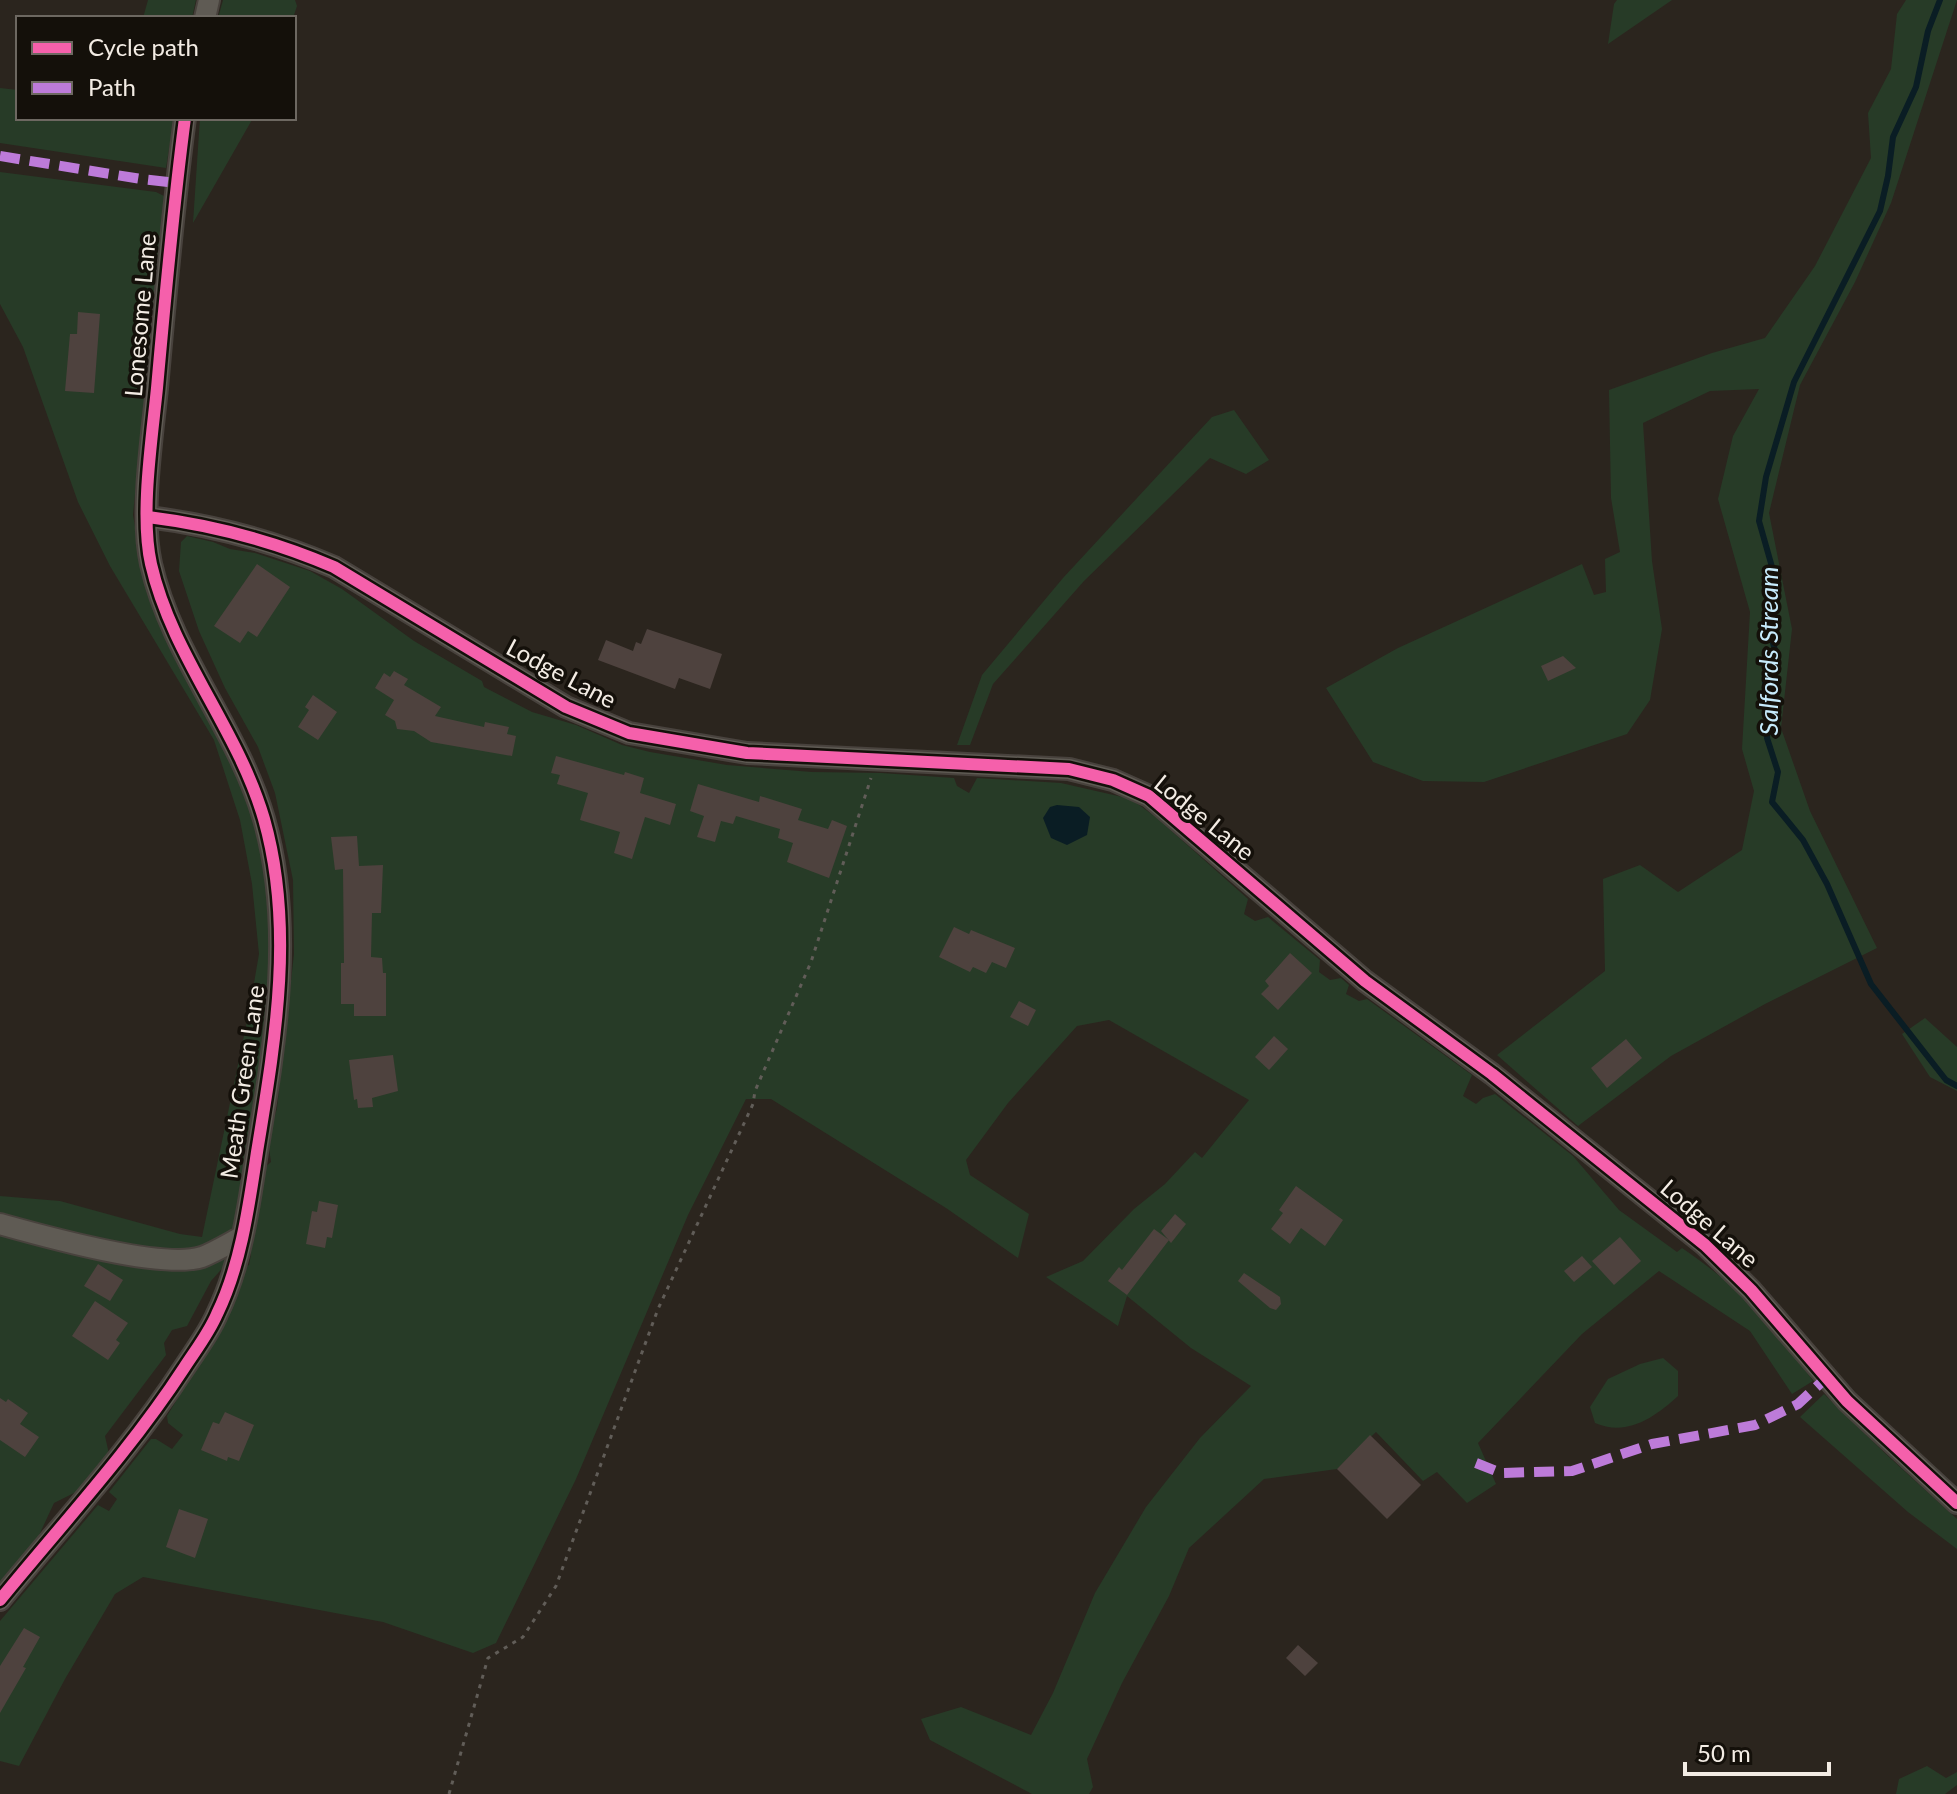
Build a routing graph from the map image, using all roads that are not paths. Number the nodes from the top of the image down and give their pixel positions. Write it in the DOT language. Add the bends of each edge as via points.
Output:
graph roads {
  1 [pos="185,120"];
  2 [pos="148,517"];
  3 [pos="0,1224"];
  4 [pos="241,1237"];
  5 [pos="1957,1503"];
  6 [pos="0,1600"];
  1 -- 2 [label="street, Lonesome Lane"];
  2 -- 4 [label="street, Meath Green Lane" via="151,561 163,599 179,641 248,770 276,878 278,1012"];
  2 -- 5 [label="street, Lodge Lane" via="212,525 334,567 566,707 610,727 747,753 1069,769 1149,796 1365,981 1492,1074 1705,1245 1847,1401"];
  3 -- 4 [label="street" via="175,1260 201,1257"];
  4 -- 6 [label="street, Meath Green Lane" via="217,1315 173,1385"];
}
